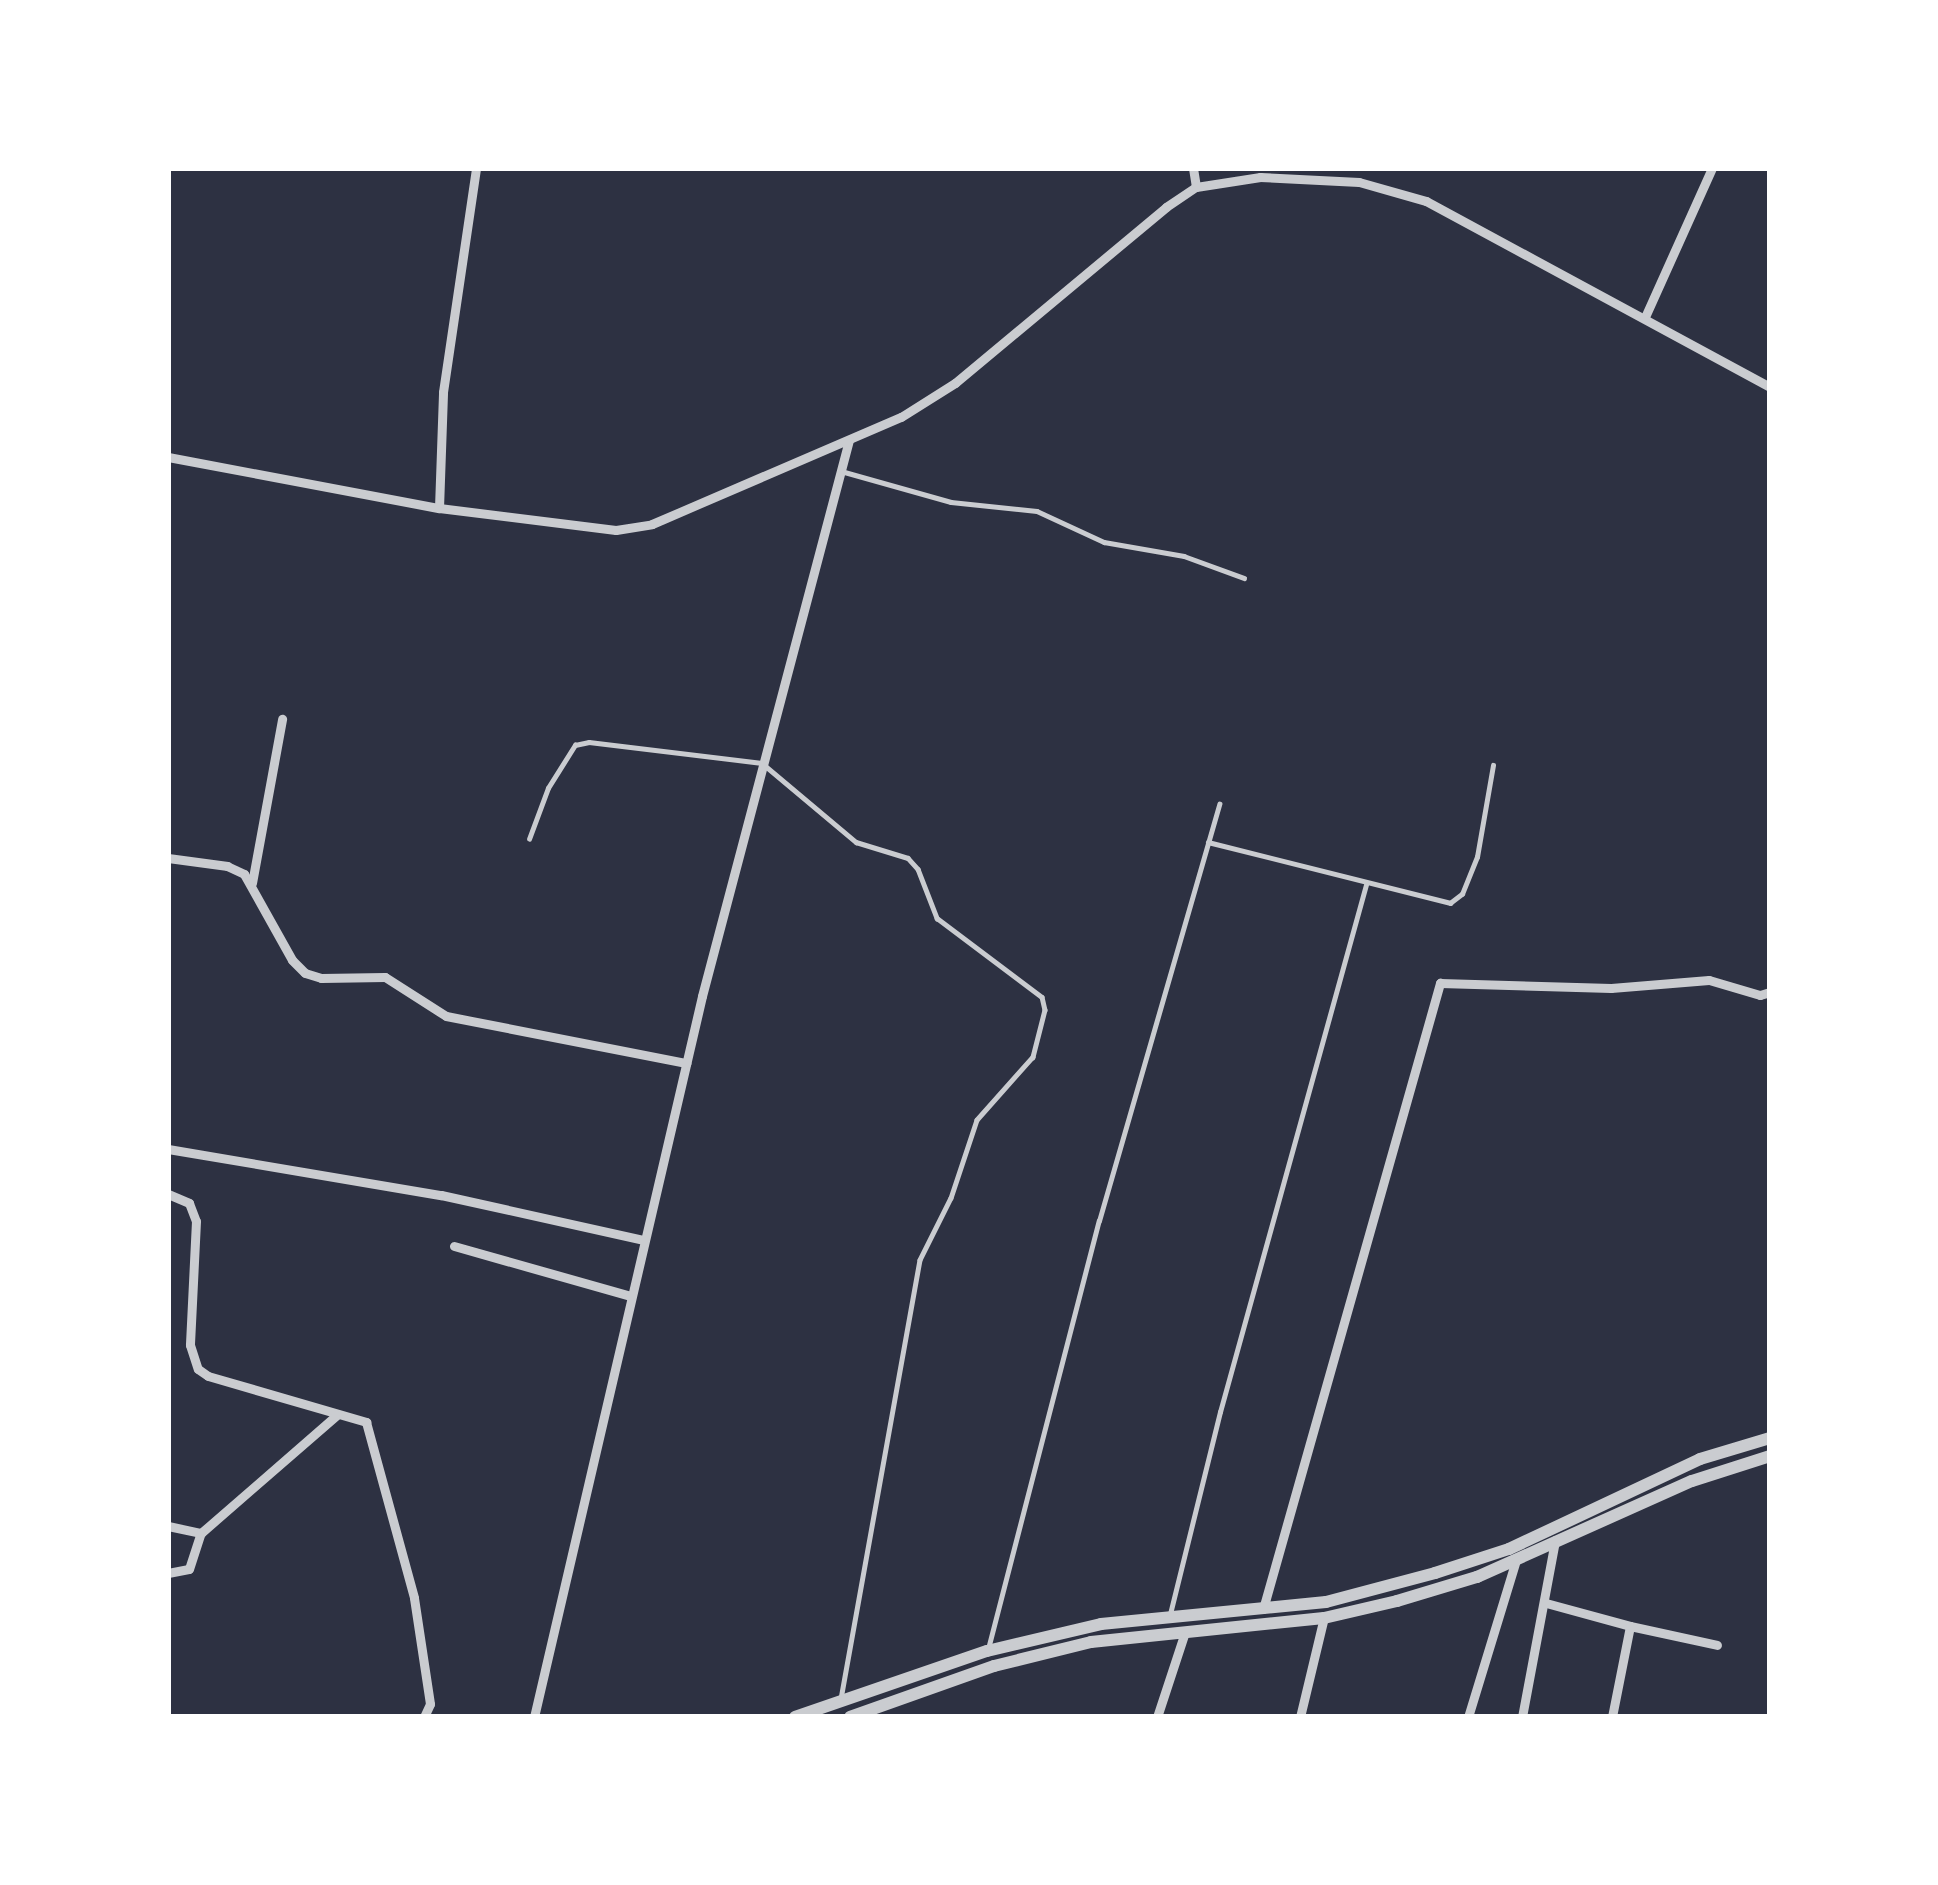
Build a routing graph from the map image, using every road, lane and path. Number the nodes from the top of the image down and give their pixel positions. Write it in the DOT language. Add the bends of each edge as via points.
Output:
graph roads {
  1 [pos="476,168"];
  2 [pos="1193,168"];
  3 [pos="1712,168"];
  4 [pos="1196,188"];
  5 [pos="1645,316"];
  6 [pos="1770,387"];
  7 [pos="849,440"];
  8 [pos="168,457"];
  9 [pos="840,470"];
  10 [pos="439,508"];
  11 [pos="1244,578"];
  12 [pos="282,719"];
  13 [pos="762,763"];
  14 [pos="1493,765"];
  15 [pos="1219,804"];
  16 [pos="529,839"];
  17 [pos="1208,842"];
  18 [pos="168,858"];
  19 [pos="252,883"];
  20 [pos="1366,885"];
  21 [pos="1770,992"];
  22 [pos="686,1064"];
  23 [pos="168,1149"];
  24 [pos="168,1194"];
  25 [pos="644,1240"];
  26 [pos="454,1246"];
  27 [pos="631,1296"];
  28 [pos="338,1414"];
  29 [pos="1770,1438"];
  30 [pos="1770,1456"];
  31 [pos="168,1526"];
  32 [pos="201,1533"];
  33 [pos="1556,1540"];
  34 [pos="1516,1560"];
  35 [pos="168,1573"];
  36 [pos="1326,1602"];
  37 [pos="1546,1603"];
  38 [pos="1263,1609"];
  39 [pos="1324,1618"];
  40 [pos="1169,1620"];
  41 [pos="1630,1626"];
  42 [pos="1184,1635"];
  43 [pos="1717,1645"];
  44 [pos="988,1651"];
  45 [pos="841,1701"];
  46 [pos="424,1717"];
  47 [pos="534,1717"];
  48 [pos="795,1717"];
  49 [pos="850,1717"];
  50 [pos="1157,1717"];
  51 [pos="1300,1717"];
  52 [pos="1468,1717"];
  53 [pos="1522,1717"];
  54 [pos="1612,1717"];
  1 -- 10 [label="street" via="443,392"];
  2 -- 4 [label="street"];
  3 -- 5 [label="street"];
  4 -- 5 [label="street" via="1260,177 1394,189"];
  4 -- 7 [label="street" via="955,383"];
  5 -- 6 [label="street"];
  7 -- 9 [label="street"];
  7 -- 10 [label="street" via="652,524 616,530"];
  8 -- 10 [label="street"];
  9 -- 11 [label="lane" via="951,502 1037,511 1104,542 1184,556"];
  9 -- 13 [label="street"];
  12 -- 19 [label="street"];
  13 -- 16 [label="lane" via="575,745"];
  13 -- 22 [label="street"];
  13 -- 45 [label="lane" via="856,842 908,858 937,917 1036,989 1045,1010 1027,1067 977,1120 920,1260"];
  14 -- 20 [label="lane" via="1478,857 1457,900"];
  15 -- 17 [label="lane"];
  17 -- 20 [label="lane"];
  17 -- 44 [label="lane"];
  18 -- 19 [label="street" via="227,866"];
  19 -- 22 [label="street" via="305,973 385,977 446,1016"];
  20 -- 40 [label="lane"];
  21 -- 38 [label="street" via="1709,980 1611,988 1441,983"];
  22 -- 25 [label="street"];
  23 -- 25 [label="street" via="441,1195"];
  24 -- 28 [label="street" via="189,1203 196,1221 190,1345 198,1369"];
  25 -- 27 [label="street"];
  26 -- 27 [label="street"];
  27 -- 47 [label="street"];
  28 -- 32 [label="street"];
  28 -- 46 [label="street" via="365,1422 372,1444 414,1598 430,1704"];
  29 -- 36 [label="street" via="1650,1480 1509,1549"];
  30 -- 33 [label="street" via="1692,1480"];
  31 -- 32 [label="street"];
  32 -- 35 [label="street" via="189,1569"];
  33 -- 34 [label="street"];
  33 -- 37 [label="street"];
  34 -- 39 [label="street"];
  34 -- 52 [label="street"];
  36 -- 38 [label="street"];
  36 -- 39 [label="street"];
  37 -- 41 [label="street"];
  37 -- 53 [label="street"];
  38 -- 40 [label="street"];
  39 -- 42 [label="street"];
  39 -- 51 [label="street"];
  40 -- 44 [label="street" via="1101,1624"];
  41 -- 43 [label="street"];
  41 -- 54 [label="street"];
  42 -- 49 [label="street" via="1043,1652"];
  42 -- 50 [label="street"];
  44 -- 45 [label="street"];
  45 -- 48 [label="street"];
}
